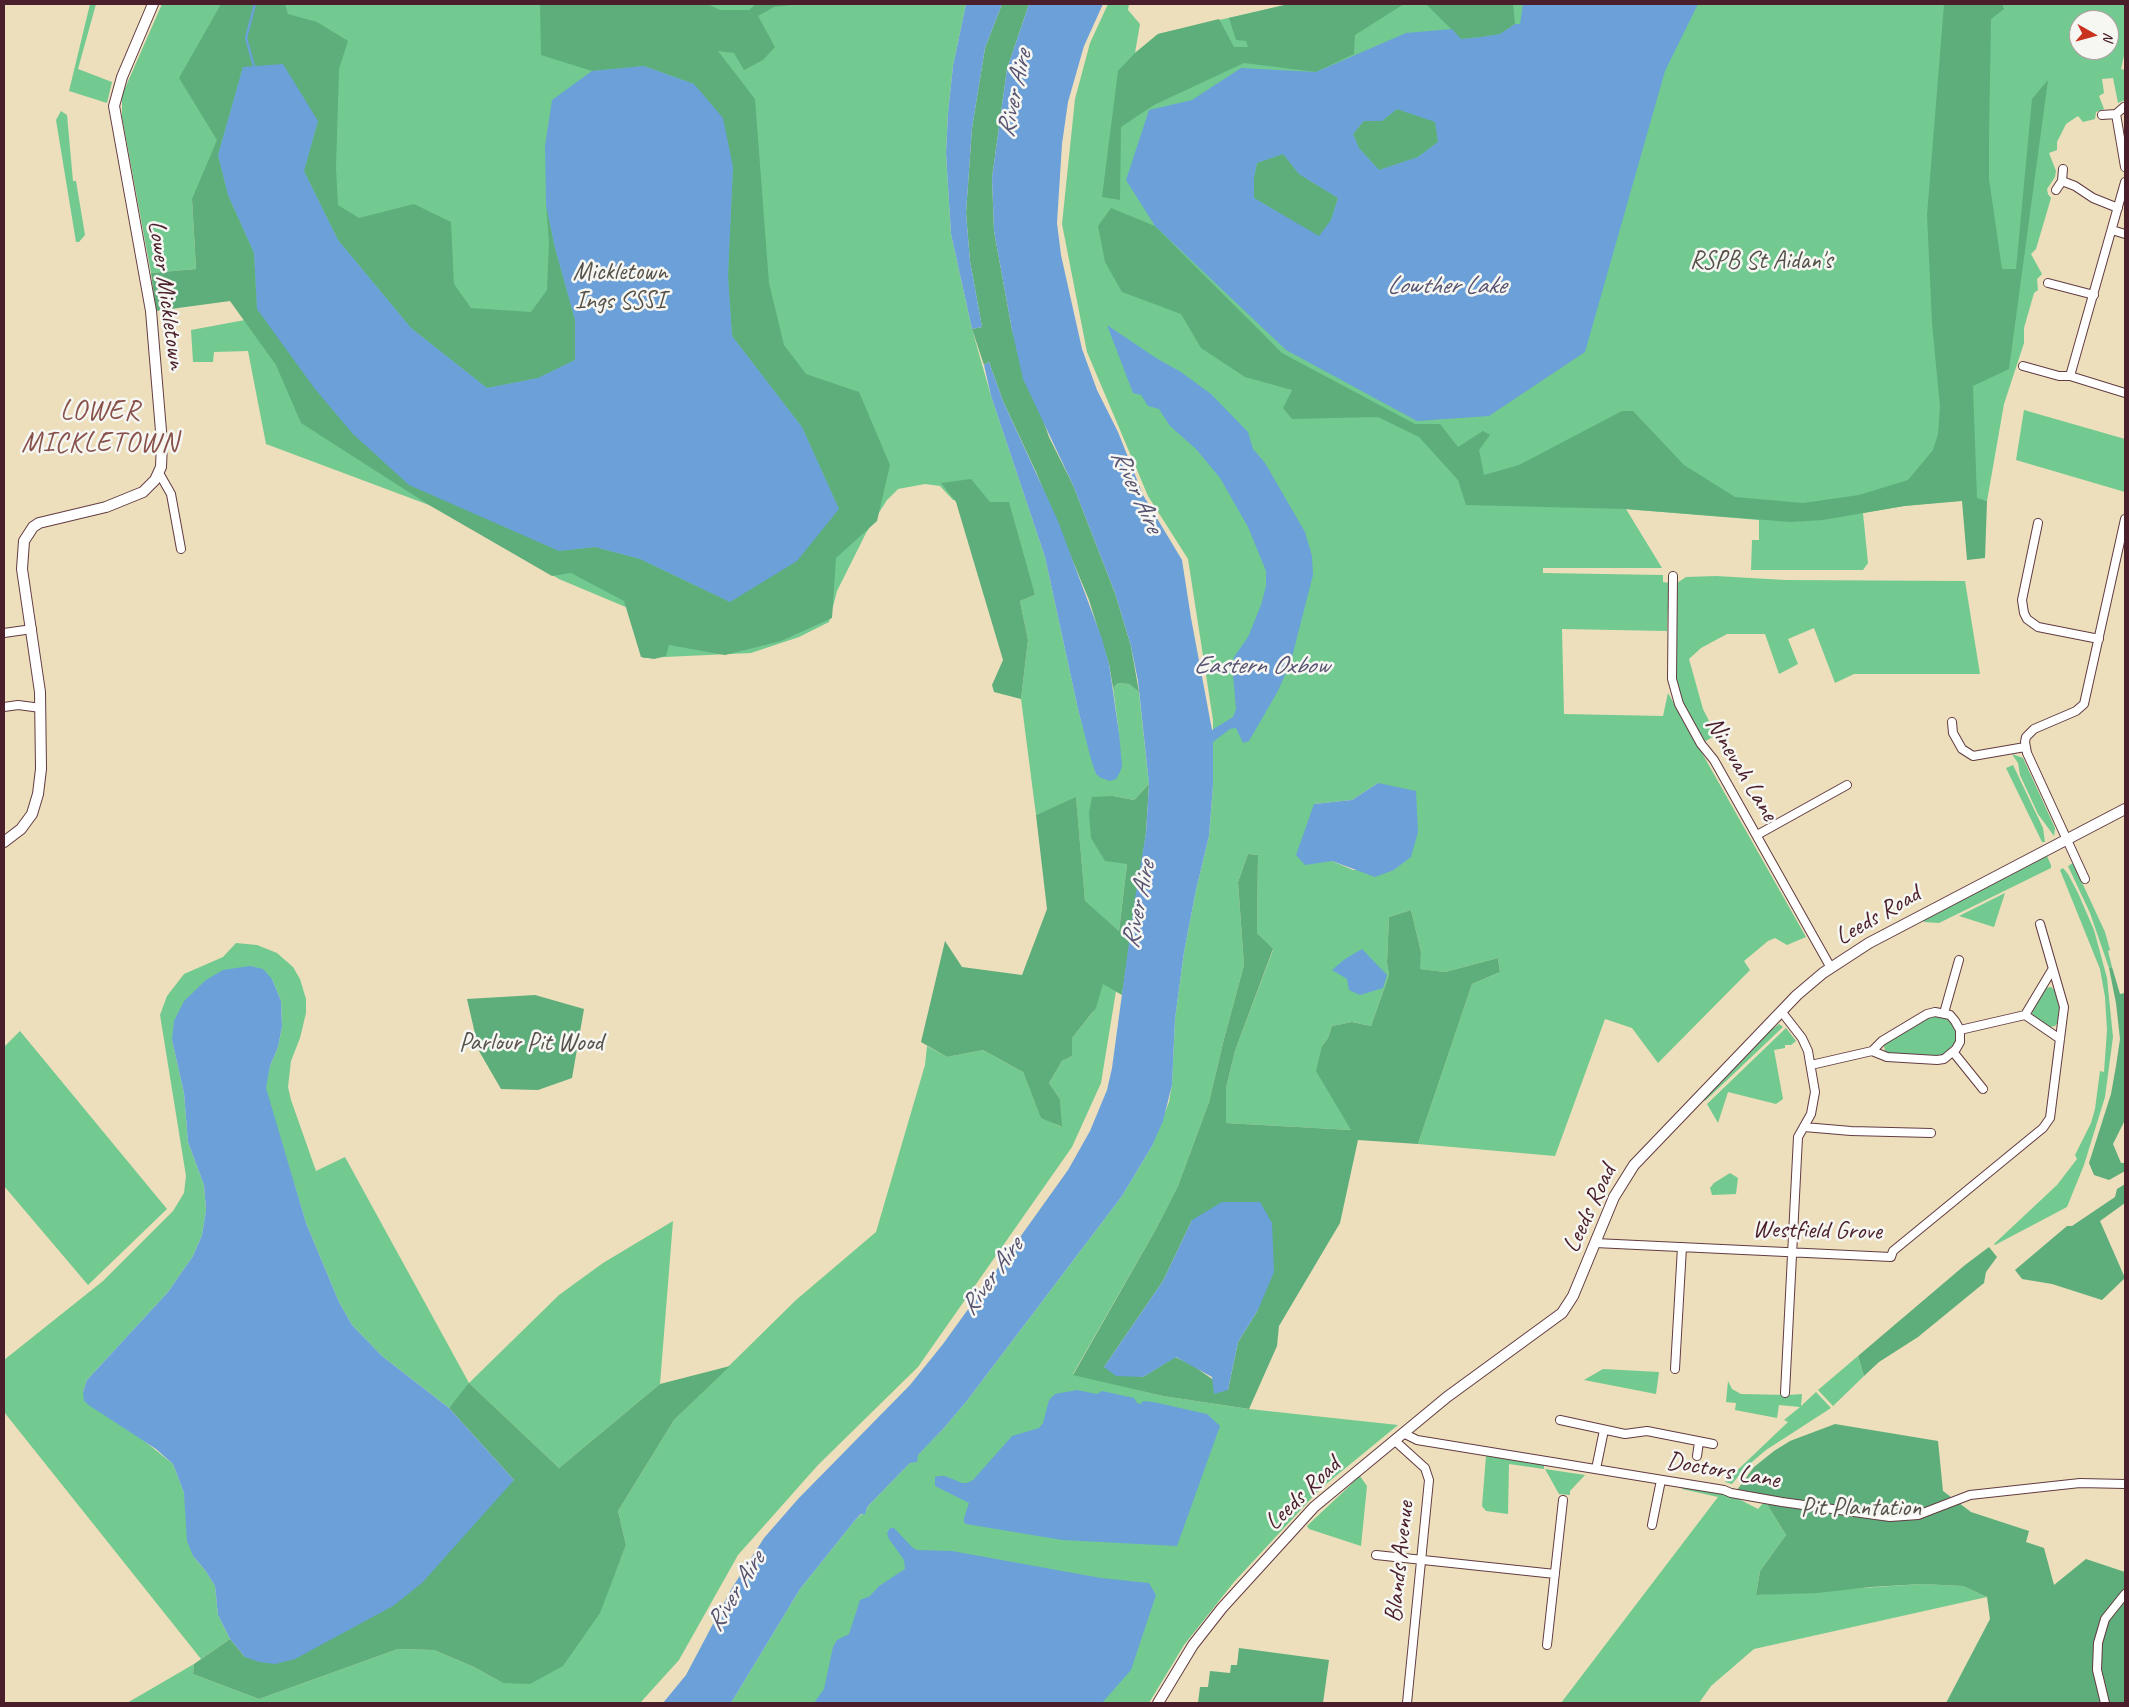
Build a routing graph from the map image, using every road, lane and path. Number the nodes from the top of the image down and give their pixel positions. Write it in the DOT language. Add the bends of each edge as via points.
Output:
graph roads {
  1 [pos="153,4"];
  2 [pos="2124,107"];
  3 [pos="2116,114"];
  4 [pos="2102,115"];
  5 [pos="2125,167"];
  6 [pos="2063,169"];
  7 [pos="2062,181"];
  8 [pos="2125,182"];
  9 [pos="2056,190"];
  10 [pos="2118,208"];
  11 [pos="2112,230"];
  12 [pos="2125,234"];
  13 [pos="2048,283"];
  14 [pos="2094,295"];
  15 [pos="2023,366"];
  16 [pos="2070,376"];
  17 [pos="2125,393"];
  18 [pos="159,473"];
  19 [pos="2125,519"];
  20 [pos="2038,523"];
  21 [pos="181,549"];
  22 [pos="1673,576"];
  23 [pos="32,629"];
  24 [pos="4,633"];
  25 [pos="2099,640"];
  26 [pos="4,707"];
  27 [pos="41,708"];
  28 [pos="1952,722"];
  29 [pos="2025,747"];
  30 [pos="1847,785"];
  31 [pos="2125,809"];
  32 [pos="1757,835"];
  33 [pos="2068,839"];
  34 [pos="4,842"];
  35 [pos="2085,879"];
  36 [pos="2040,924"];
  37 [pos="1960,960"];
  38 [pos="1830,968"];
  39 [pos="2052,970"];
  40 [pos="1781,1011"];
  41 [pos="1944,1013"];
  42 [pos="2025,1015"];
  43 [pos="1960,1030"];
  44 [pos="2060,1039"];
  45 [pos="1872,1051"];
  46 [pos="1954,1053"];
  47 [pos="1811,1065"];
  48 [pos="1983,1089"];
  49 [pos="1804,1127"];
  50 [pos="1931,1134"];
  51 [pos="1595,1243"];
  52 [pos="1682,1247"];
  53 [pos="1793,1253"];
  54 [pos="1675,1369"];
  55 [pos="1785,1393"];
  56 [pos="1560,1420"];
  57 [pos="1604,1430"];
  58 [pos="1403,1433"];
  59 [pos="1394,1440"];
  60 [pos="1699,1442"];
  61 [pos="1713,1444"];
  62 [pos="1696,1456"];
  63 [pos="1596,1469"];
  64 [pos="1661,1480"];
  65 [pos="2125,1484"];
  66 [pos="1562,1500"];
  67 [pos="1652,1525"];
  68 [pos="1376,1555"];
  69 [pos="1420,1560"];
  70 [pos="1555,1574"];
  71 [pos="2125,1594"];
  72 [pos="1547,1645"];
  73 [pos="1158,1703"];
  74 [pos="1407,1703"];
  75 [pos="2105,1703"];
  1 -- 18 [label="street, Lower Mickletown" via="122,77 114,106 151,311 162,443"];
  2 -- 3 [label="street"];
  3 -- 4 [label="street"];
  3 -- 5 [label="street"];
  6 -- 7 [label="street"];
  7 -- 9 [label="street"];
  7 -- 10 [label="street"];
  8 -- 10 [label="street"];
  10 -- 11 [label="street"];
  11 -- 12 [label="street"];
  11 -- 14 [label="street"];
  13 -- 14 [label="street"];
  14 -- 16 [label="street"];
  15 -- 16 [label="street"];
  16 -- 17 [label="street"];
  18 -- 21 [label="street" via="171,494"];
  18 -- 23 [label="street" via="149,487 130,499 45,520 33,527 24,541 22,562"];
  19 -- 25 [label="street"];
  20 -- 25 [label="street" via="2022,600 2024,613 2038,627"];
  22 -- 32 [label="street, Ninevah Lane" via="1674,692 1701,744 1714,760"];
  23 -- 24 [label="street"];
  23 -- 27 [label="street"];
  25 -- 29 [label="street" via="2084,704 2076,711 2030,732"];
  26 -- 27 [label="street" via="18,704"];
  27 -- 34 [label="street" via="41,769 35,806 27,823"];
  28 -- 29 [label="street" via="1953,733 1962,749 1974,756"];
  29 -- 33 [label="street"];
  30 -- 32 [label="street"];
  31 -- 33 [label="street, Leeds Road"];
  32 -- 38 [label="street, Ninevah Lane"];
  33 -- 35 [label="street"];
  33 -- 38 [label="street, Leeds Road" via="1869,943"];
  36 -- 39 [label="street, Westfield Grove"];
  37 -- 41 [label="street"];
  38 -- 40 [label="street, Leeds Road"];
  39 -- 42 [label="street"];
  39 -- 44 [label="street, Westfield Grove" via="2064,1007"];
  40 -- 47 [label="street" via="1802,1038"];
  40 -- 51 [label="street, Leeds Road" via="1634,1165 1614,1197"];
  41 -- 43 [label="street" via="1955,1020"];
  41 -- 45 [label="street" via="1927,1014 1882,1041"];
  42 -- 43 [label="street"];
  42 -- 44 [label="street"];
  43 -- 46 [label="street" via="1960,1042"];
  44 -- 53 [label="street, Westfield Grove" via="2050,1118 2043,1128 1893,1251 1891,1257"];
  45 -- 46 [label="street" via="1887,1057 1937,1060"];
  45 -- 47 [label="street"];
  46 -- 48 [label="street"];
  47 -- 49 [label="street" via="1815,1099"];
  49 -- 50 [label="street"];
  49 -- 53 [label="street" via="1798,1137"];
  51 -- 52 [label="street, Westfield Grove"];
  51 -- 58 [label="street, Leeds Road" via="1573,1296 1562,1313"];
  52 -- 53 [label="street, Westfield Grove"];
  52 -- 54 [label="street"];
  53 -- 55 [label="street"];
  56 -- 57 [label="street"];
  57 -- 60 [label="street" via="1625,1434 1647,1432"];
  57 -- 63 [label="street"];
  58 -- 59 [label="street, Leeds Road"];
  58 -- 63 [label="street, Doctors Lane" via="1417,1440"];
  59 -- 69 [label="street, Blands Avenue" via="1426,1468 1429,1480"];
  59 -- 73 [label="street, Leeds Road" via="1314,1507 1222,1608 1193,1645"];
  60 -- 61 [label="street"];
  60 -- 62 [label="street"];
  63 -- 64 [label="street, Doctors Lane"];
  64 -- 65 [label="street, Doctors Lane" via="1890,1517 1918,1515 1970,1495 2080,1482"];
  64 -- 67 [label="street"];
  66 -- 70 [label="street"];
  68 -- 69 [label="street"];
  69 -- 70 [label="street"];
  69 -- 74 [label="street, Blands Avenue"];
  70 -- 72 [label="street"];
  71 -- 75 [label="street" via="2106,1619 2098,1644 2097,1670"];
}
